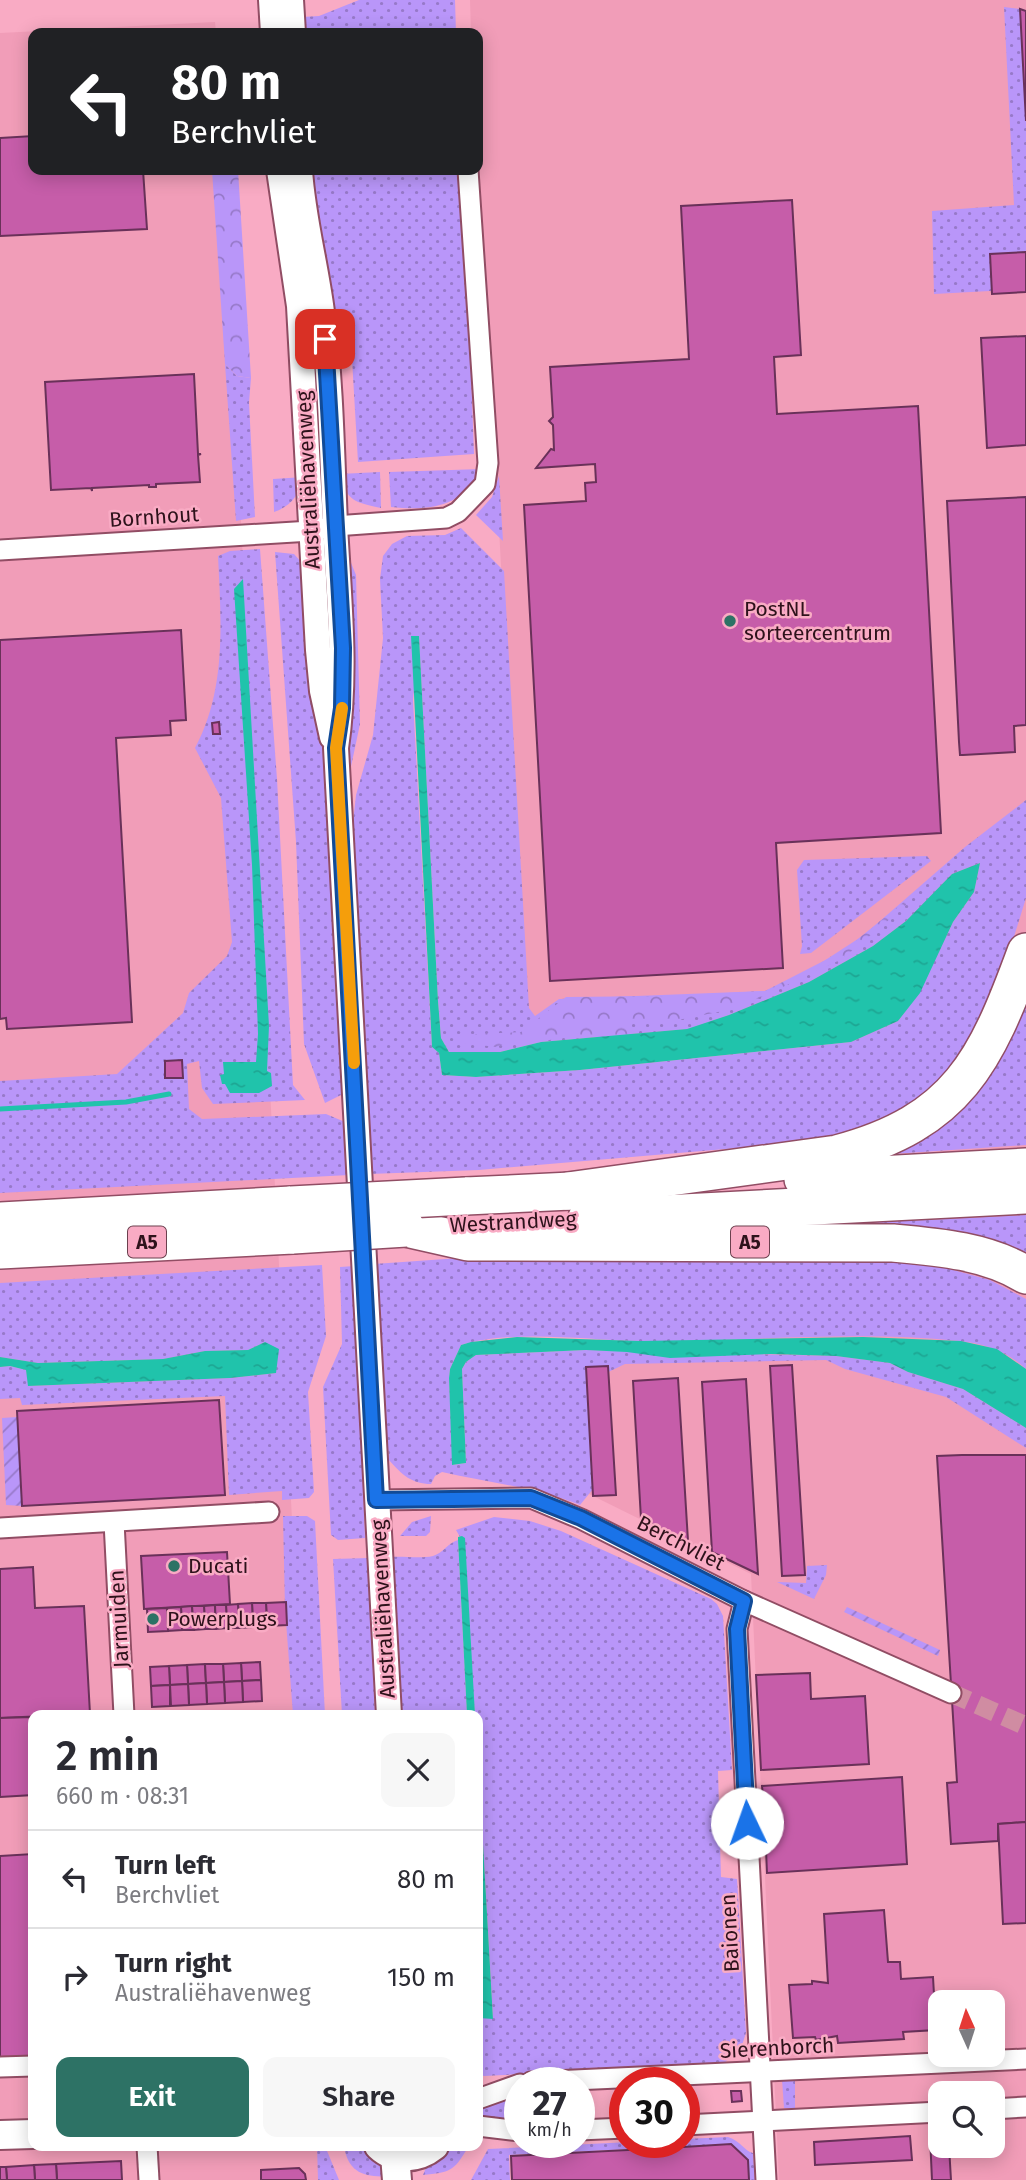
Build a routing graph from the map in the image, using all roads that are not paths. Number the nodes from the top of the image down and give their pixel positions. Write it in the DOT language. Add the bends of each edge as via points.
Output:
graph roads {
  1 [pos="271,0"];
  2 [pos="292,0"];
  3 [pos="273,28"];
  4 [pos="293,28"];
  5 [pos="280,175"];
  6 [pos="300,175"];
  7 [pos="468,175"];
  8 [pos="335,526"];
  9 [pos="310,531"];
  10 [pos="0,550"];
  11 [pos="336,748"];
  12 [pos="1026,952"];
  13 [pos="1026,1167"];
  14 [pos="568,1191"];
  15 [pos="1026,1195"];
  16 [pos="292,1220"];
  17 [pos="0,1221"];
  18 [pos="467,1221"];
  19 [pos="0,1250"];
  20 [pos="1026,1275"];
  21 [pos="376,1500"];
  22 [pos="269,1512"];
  23 [pos="114,1522"];
  24 [pos="0,1528"];
  25 [pos="744,1601"];
  26 [pos="951,1693"];
  27 [pos="124,1710"];
  28 [pos="389,1710"];
  29 [pos="1026,2059"];
  30 [pos="28,2066"];
  31 [pos="0,2067"];
  32 [pos="759,2072"];
  33 [pos="595,2079"];
  34 [pos="504,2090"];
  35 [pos="483,2097"];
  36 [pos="1026,2107"];
  37 [pos="1005,2108"];
  38 [pos="928,2113"];
  39 [pos="763,2121"];
  40 [pos="700,2123"];
  41 [pos="483,2127"];
  42 [pos="504,2129"];
  43 [pos="28,2134"];
  44 [pos="0,2135"];
  45 [pos="147,2151"];
  46 [pos="149,2180"];
  47 [pos="766,2180"];
  1 -- 3 [label="street"];
  2 -- 4 [label="street"];
  5 -- 9 [label="street, Australiëhavenweg" via="299,306"];
  6 -- 8 [label="street, Australiëhavenweg" via="324,327"];
  7 -- 8 [label="street, Australiëhavenweg" via="488,463 485,484 446,518"];
  8 -- 9 [label="street, Bornhout"];
  8 -- 11 [label="street, Australiëhavenweg" via="343,673"];
  9 -- 10 [label="street, Bornhout"];
  9 -- 11 [label="street, Australiëhavenweg" via="322,691"];
  11 -- 21 [label="street, Australiëhavenweg"];
  12 -- 14 [label="highway, A5" via="994,1035 977,1065 952,1095 899,1131 837,1154"];
  13 -- 14 [label="highway, Westrandweg / A5"];
  14 -- 18 [label="highway, Westrandweg / A5"];
  15 -- 18 [label="highway, Westrandweg / A5"];
  16 -- 17 [label="highway, Westrandweg / A5"];
  16 -- 18 [label="highway, Westrandweg / A5, bridge"];
  16 -- 18 [label="highway, Westrandweg / A5, bridge" via="406,1228"];
  16 -- 19 [label="highway, Westrandweg / A5"];
  18 -- 20 [label="highway, A5" via="939,1247 981,1256"];
  21 -- 25 [label="street, Berchvliet" via="531,1498 581,1518"];
  21 -- 28 [label="street, Australiëhavenweg"];
  22 -- 23 [label="street"];
  23 -- 24 [label="street"];
  23 -- 27 [label="street, Jarmuiden"];
  25 -- 26 [label="street, Berchvliet"];
  25 -- 32 [label="street, Baionen" via="737,1629"];
  29 -- 32 [label="street, Sierenborch"];
  30 -- 31 [label="street"];
  32 -- 33 [label="street, Sierenborch"];
  32 -- 39 [label="street, Baionen"];
  34 -- 35 [label="street"];
  36 -- 37 [label="street"];
  38 -- 39 [label="street"];
  39 -- 40 [label="street"];
  39 -- 47 [label="street, Baionen"];
  41 -- 42 [label="street"];
  43 -- 44 [label="main road"];
  45 -- 46 [label="street"];
}
